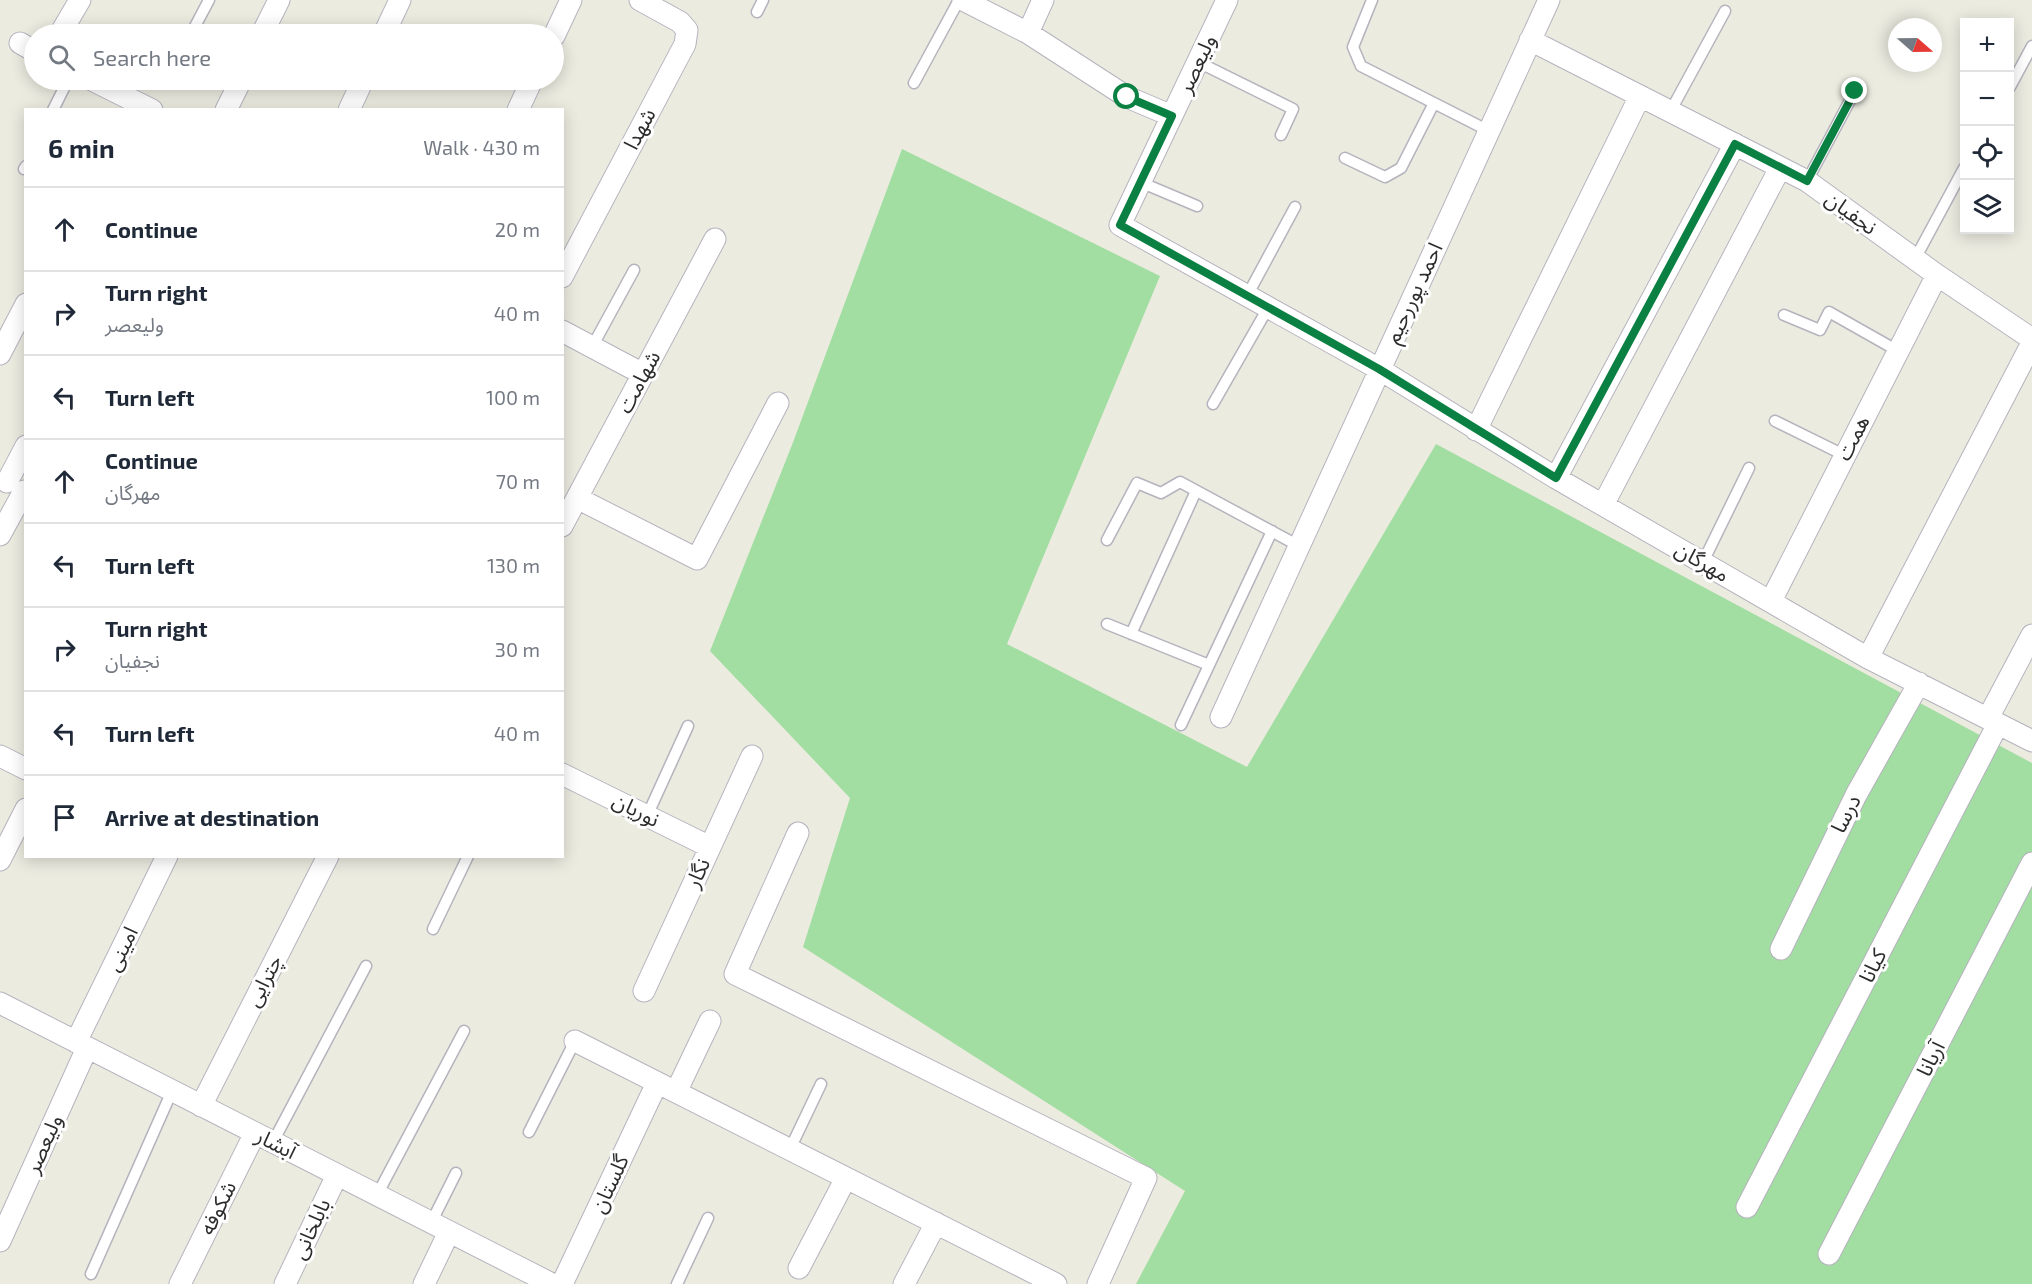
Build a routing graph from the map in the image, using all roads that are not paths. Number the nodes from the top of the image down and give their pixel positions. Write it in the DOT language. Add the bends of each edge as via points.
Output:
graph roads {
  1 [pos="80,0"];
  2 [pos="208,0"];
  3 [pos="279,0"];
  4 [pos="400,0"];
  5 [pos="571,0"];
  6 [pos="640,0"];
  7 [pos="763,0"];
  8 [pos="961,0"];
  9 [pos="1043,0"];
  10 [pos="1227,0"];
  11 [pos="1372,0"];
  12 [pos="1549,0"];
  13 [pos="1725,11"];
  14 [pos="757,12"];
  15 [pos="66,24"];
  16 [pos="196,24"];
  17 [pos="267,24"];
  18 [pos="389,24"];
  19 [pos="560,24"];
  20 [pos="1028,33"];
  21 [pos="1530,40"];
  22 [pos="2032,46"];
  23 [pos="1198,62"];
  24 [pos="2014,80"];
  25 [pos="914,83"];
  26 [pos="63,90"];
  27 [pos="112,90"];
  28 [pos="236,90"];
  29 [pos="358,90"];
  30 [pos="527,90"];
  31 [pos="1855,91"];
  32 [pos="1640,96"];
  33 [pos="1434,103"];
  34 [pos="54,108"];
  35 [pos="148,108"];
  36 [pos="227,108"];
  37 [pos="350,108"];
  38 [pos="519,108"];
  39 [pos="1670,111"];
  40 [pos="1172,116"];
  41 [pos="1489,131"];
  42 [pos="1281,135"];
  43 [pos="1735,144"];
  44 [pos="1345,158"];
  45 [pos="1780,168"];
  46 [pos="1960,177"];
  47 [pos="1807,181"];
  48 [pos="1140,182"];
  49 [pos="1197,206"];
  50 [pos="1295,207"];
  51 [pos="1120,225"];
  52 [pos="715,239"];
  53 [pos="1915,259"];
  54 [pos="634,270"];
  55 [pos="564,273"];
  56 [pos="1937,275"];
  57 [pos="1247,296"];
  58 [pos="24,308"];
  59 [pos="1268,308"];
  60 [pos="1784,315"];
  61 [pos="564,332"];
  62 [pos="2032,341"];
  63 [pos="592,347"];
  64 [pos="1898,351"];
  65 [pos="0,354"];
  66 [pos="1379,369"];
  67 [pos="643,374"];
  68 [pos="778,403"];
  69 [pos="1214,404"];
  70 [pos="1775,421"];
  71 [pos="1476,430"];
  72 [pos="24,452"];
  73 [pos="1844,455"];
  74 [pos="1749,468"];
  75 [pos="1556,478"];
  76 [pos="14,485"];
  77 [pos="1196,491"];
  78 [pos="577,498"];
  79 [pos="1603,505"];
  80 [pos="564,522"];
  81 [pos="1272,531"];
  82 [pos="0,535"];
  83 [pos="1107,540"];
  84 [pos="1299,546"];
  85 [pos="1703,562"];
  86 [pos="1771,601"];
  87 [pos="1107,624"];
  88 [pos="1131,634"];
  89 [pos="2032,635"];
  90 [pos="1868,658"];
  91 [pos="1209,665"];
  92 [pos="1919,683"];
  93 [pos="1221,717"];
  94 [pos="1993,721"];
  95 [pos="1181,725"];
  96 [pos="688,726"];
  97 [pos="2032,741"];
  98 [pos="0,756"];
  99 [pos="752,756"];
  100 [pos="24,768"];
  101 [pos="564,775"];
  102 [pos="24,813"];
  103 [pos="647,816"];
  104 [pos="798,832"];
  105 [pos="710,848"];
  106 [pos="166,858"];
  107 [pos="327,858"];
  108 [pos="467,858"];
  109 [pos="0,860"];
  110 [pos="2032,863"];
  111 [pos="433,929"];
  112 [pos="1781,949"];
  113 [pos="366,966"];
  114 [pos="644,991"];
  115 [pos="0,1003"];
  116 [pos="710,1021"];
  117 [pos="464,1031"];
  118 [pos="575,1041"];
  119 [pos="82,1045"];
  120 [pos="821,1084"];
  121 [pos="666,1088"];
  122 [pos="172,1091"];
  123 [pos="201,1106"];
  124 [pos="529,1132"];
  125 [pos="264,1138"];
  126 [pos="790,1149"];
  127 [pos="456,1173"];
  128 [pos="337,1175"];
  129 [pos="846,1178"];
  130 [pos="377,1195"];
  131 [pos="1747,1207"];
  132 [pos="708,1218"];
  133 [pos="936,1223"];
  134 [pos="440,1227"];
  135 [pos="0,1240"];
  136 [pos="1829,1254"];
  137 [pos="799,1268"];
  138 [pos="91,1274"];
  139 [pos="523,1278"];
  140 [pos="180,1284"];
  141 [pos="285,1284"];
  142 [pos="424,1284"];
  143 [pos="552,1284"];
  144 [pos="562,1284"];
  145 [pos="677,1284"];
  146 [pos="904,1284"];
  147 [pos="1056,1284"];
  148 [pos="1098,1284"];
  1 -- 15 [label="street"];
  2 -- 16 [label="lane"];
  3 -- 17 [label="street"];
  4 -- 18 [label="street"];
  5 -- 19 [label="street"];
  6 -- 55 [label="street, شهدا" via="680,22 687,30 685,44"];
  7 -- 14 [label="lane"];
  8 -- 20 [label="street"];
  8 -- 25 [label="lane"];
  9 -- 20 [label="street"];
  10 -- 23 [label="street, ولیعصر"];
  11 -- 33 [label="lane" via="1353,47 1361,66"];
  12 -- 21 [label="street, احمد پوررحیم"];
  13 -- 39 [label="lane"];
  20 -- 40 [label="street" via="1127,97"];
  21 -- 32 [label="street, نجفیان"];
  21 -- 41 [label="street, احمد پوررحیم"];
  22 -- 24 [label="lane"];
  23 -- 40 [label="street, ولیعصر"];
  23 -- 42 [label="lane" via="1293,110"];
  26 -- 34 [label="lane"];
  27 -- 35 [label="street"];
  28 -- 36 [label="street"];
  29 -- 37 [label="street"];
  30 -- 38 [label="street"];
  31 -- 47 [label="lane"];
  32 -- 39 [label="street, نجفیان"];
  32 -- 71 [label="street"];
  33 -- 41 [label="lane"];
  33 -- 44 [label="lane" via="1401,168 1385,177"];
  39 -- 43 [label="street, نجفیان"];
  40 -- 48 [label="street, ولیعصر"];
  41 -- 66 [label="street, احمد پوررحیم"];
  43 -- 45 [label="street, نجفیان"];
  43 -- 75 [label="street"];
  45 -- 47 [label="street, نجفیان"];
  45 -- 79 [label="street"];
  46 -- 53 [label="lane"];
  47 -- 53 [label="street, نجفیان"];
  48 -- 49 [label="lane"];
  48 -- 51 [label="street, ولیعصر"];
  50 -- 57 [label="lane"];
  51 -- 57 [label="street, مهرگان"];
  52 -- 67 [label="street, شهامت"];
  53 -- 56 [label="street, نجفیان"];
  54 -- 63 [label="lane"];
  56 -- 62 [label="street, نجفیان"];
  56 -- 64 [label="street, همت"];
  57 -- 59 [label="street, مهرگان"];
  58 -- 65 [label="street"];
  59 -- 66 [label="street, مهرگان"];
  59 -- 69 [label="lane"];
  60 -- 64 [label="lane" via="1820,330 1829,312"];
  61 -- 63 [label="street"];
  62 -- 90 [label="street"];
  63 -- 67 [label="street"];
  64 -- 73 [label="street, همت"];
  66 -- 71 [label="street, مهرگان"];
  66 -- 84 [label="street, احمد پوررحیم"];
  67 -- 78 [label="street, شهامت"];
  68 -- 78 [label="street" via="697,559"];
  70 -- 73 [label="lane"];
  71 -- 75 [label="street, مهرگان"];
  72 -- 76 [label="street"];
  73 -- 86 [label="street, همت"];
  74 -- 85 [label="lane"];
  75 -- 79 [label="street, مهرگان"];
  76 -- 82 [label="street"];
  77 -- 81 [label="lane"];
  77 -- 83 [label="lane" via="1180,482 1161,493 1137,483"];
  77 -- 88 [label="lane"];
  78 -- 80 [label="street, شهامت"];
  79 -- 85 [label="street, مهرگان"];
  81 -- 84 [label="lane"];
  81 -- 91 [label="lane"];
  84 -- 93 [label="street, احمد پوررحیم"];
  85 -- 86 [label="street, مهرگان"];
  86 -- 90 [label="street, مهرگان"];
  87 -- 88 [label="lane"];
  88 -- 91 [label="lane"];
  89 -- 94 [label="street, کیانا"];
  90 -- 92 [label="street, مهرگان"];
  91 -- 95 [label="lane"];
  92 -- 94 [label="street, مهرگان"];
  92 -- 112 [label="street, درسا" via="1856,795"];
  94 -- 97 [label="street, مهرگان"];
  94 -- 131 [label="street, کیانا"];
  96 -- 103 [label="lane"];
  98 -- 100 [label="street"];
  99 -- 105 [label="street, نگار"];
  101 -- 103 [label="street, نوریان"];
  102 -- 109 [label="street"];
  103 -- 105 [label="street, نوریان"];
  104 -- 148 [label="street" via="735,974 1146,1178"];
  105 -- 114 [label="street, نگار"];
  106 -- 119 [label="street, امینی"];
  107 -- 123 [label="street, چترایی"];
  108 -- 111 [label="lane"];
  110 -- 136 [label="street, آریانا"];
  113 -- 125 [label="lane"];
  115 -- 119 [label="street, آبشار"];
  116 -- 121 [label="street, گلستان"];
  117 -- 130 [label="lane"];
  118 -- 121 [label="street"];
  118 -- 124 [label="lane"];
  119 -- 122 [label="street, آبشار"];
  119 -- 135 [label="street, ولیعصر"];
  120 -- 126 [label="lane"];
  121 -- 126 [label="street"];
  121 -- 144 [label="street, گلستان"];
  122 -- 123 [label="street, آبشار"];
  122 -- 138 [label="lane"];
  123 -- 125 [label="street, آبشار"];
  125 -- 128 [label="street, آبشار"];
  125 -- 140 [label="street, شکوفه"];
  126 -- 129 [label="street"];
  127 -- 134 [label="lane"];
  128 -- 130 [label="street, آبشار"];
  128 -- 141 [label="street, بابلخانی"];
  129 -- 133 [label="street"];
  129 -- 137 [label="street"];
  130 -- 134 [label="street, آبشار"];
  132 -- 145 [label="lane"];
  133 -- 146 [label="street"];
  133 -- 147 [label="street"];
  134 -- 139 [label="street, آبشار"];
  134 -- 142 [label="street"];
  139 -- 143 [label="street, آبشار"];
}
